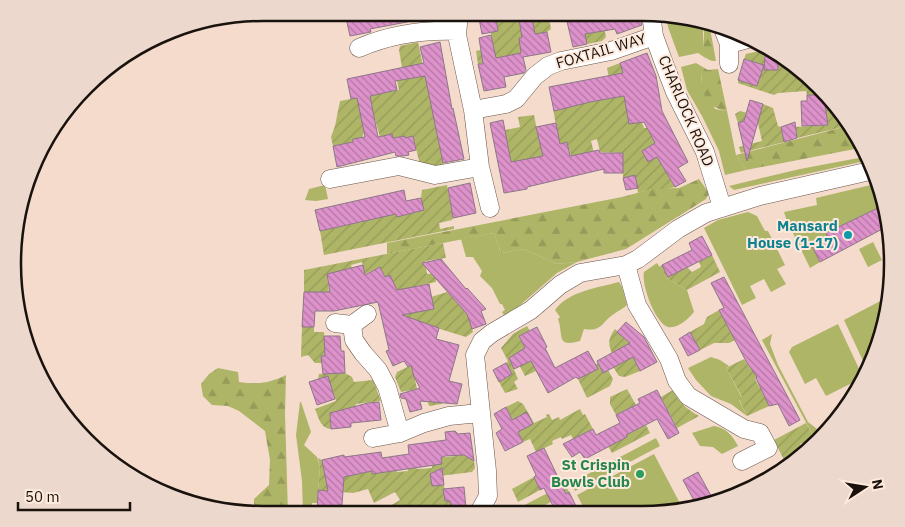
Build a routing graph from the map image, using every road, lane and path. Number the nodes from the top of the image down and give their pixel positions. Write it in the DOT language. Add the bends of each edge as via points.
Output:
graph roads {
  1 [pos="458,21"];
  2 [pos="652,22"];
  3 [pos="456,31"];
  4 [pos="654,36"];
  5 [pos="726,37"];
  6 [pos="738,42"];
  7 [pos="729,44"];
  8 [pos="359,48"];
  9 [pos="729,64"];
  10 [pos="473,110"];
  11 [pos="480,167"];
  12 [pos="865,172"];
  13 [pos="330,179"];
  14 [pos="722,207"];
  15 [pos="490,208"];
  16 [pos="626,265"];
  17 [pos="367,314"];
  18 [pos="480,413"];
  19 [pos="400,433"];
  20 [pos="373,438"];
  21 [pos="742,461"];
  22 [pos="482,506"];
  1 -- 3 [label="street"];
  2 -- 4 [label="street, CHARLOCK ROAD"];
  3 -- 8 [label="street" via="430,30"];
  3 -- 10 [label="street"];
  4 -- 10 [label="street, FOXTAIL WAY" via="548,66 516,99"];
  4 -- 14 [label="street, CHARLOCK ROAD" via="675,92 705,152"];
  5 -- 7 [label="street"];
  6 -- 7 [label="street"];
  7 -- 9 [label="street"];
  10 -- 11 [label="street"];
  11 -- 13 [label="street" via="435,175 398,166"];
  11 -- 15 [label="street"];
  12 -- 14 [label="street"];
  14 -- 16 [label="street" via="684,226"];
  16 -- 18 [label="street" via="580,273 482,341 475,355"];
  16 -- 21 [label="street" via="638,305 688,396 744,429 760,433 768,448"];
  17 -- 19 [label="street" via="343,324 387,387"];
  18 -- 19 [label="street" via="449,416"];
  18 -- 22 [label="street" via="488,496"];
  19 -- 20 [label="street"];
}
